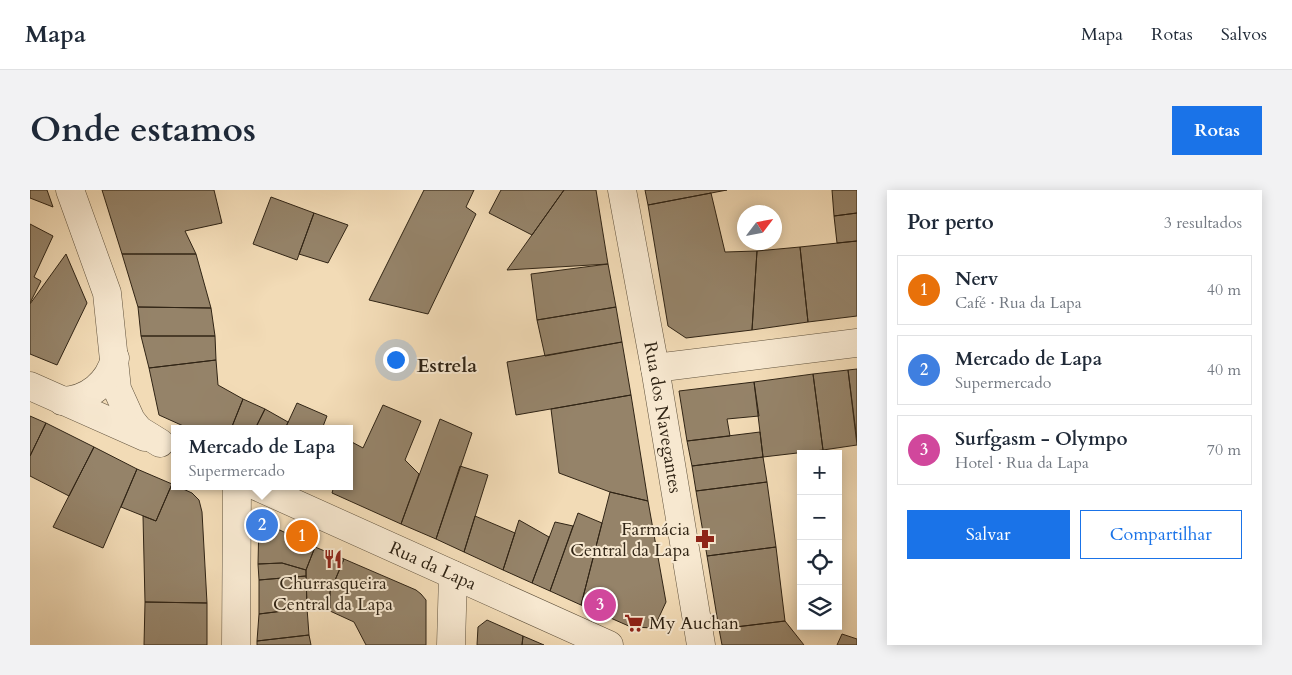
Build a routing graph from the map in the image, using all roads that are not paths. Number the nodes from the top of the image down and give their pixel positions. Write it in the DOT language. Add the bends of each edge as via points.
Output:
graph roads {
  1 [pos="70,190"];
  2 [pos="622,190"];
  3 [pos="857,343"];
  4 [pos="115,358"];
  5 [pos="655,368"];
  6 [pos="30,386"];
  7 [pos="62,400"];
  8 [pos="167,446"];
  9 [pos="237,490"];
  10 [pos="265,490"];
  11 [pos="453,575"];
  12 [pos="236,645"];
  13 [pos="451,645"];
  14 [pos="609,645"];
  15 [pos="701,645"];
  1 -- 4 [label="street" via="107,293"];
  2 -- 5 [label="street, Rua dos Navegantes"];
  3 -- 5 [label="street"];
  4 -- 7 [label="street" via="108,377 97,388 76,399"];
  4 -- 8 [label="street" via="118,390 131,420 139,430"];
  5 -- 15 [label="street, Rua dos Navegantes"];
  6 -- 7 [label="street"];
  7 -- 8 [label="street"];
  9 -- 12 [label="street"];
  10 -- 11 [label="street, Rua da Lapa"];
  11 -- 13 [label="street"];
  11 -- 14 [label="street, Rua da Lapa"];
}
